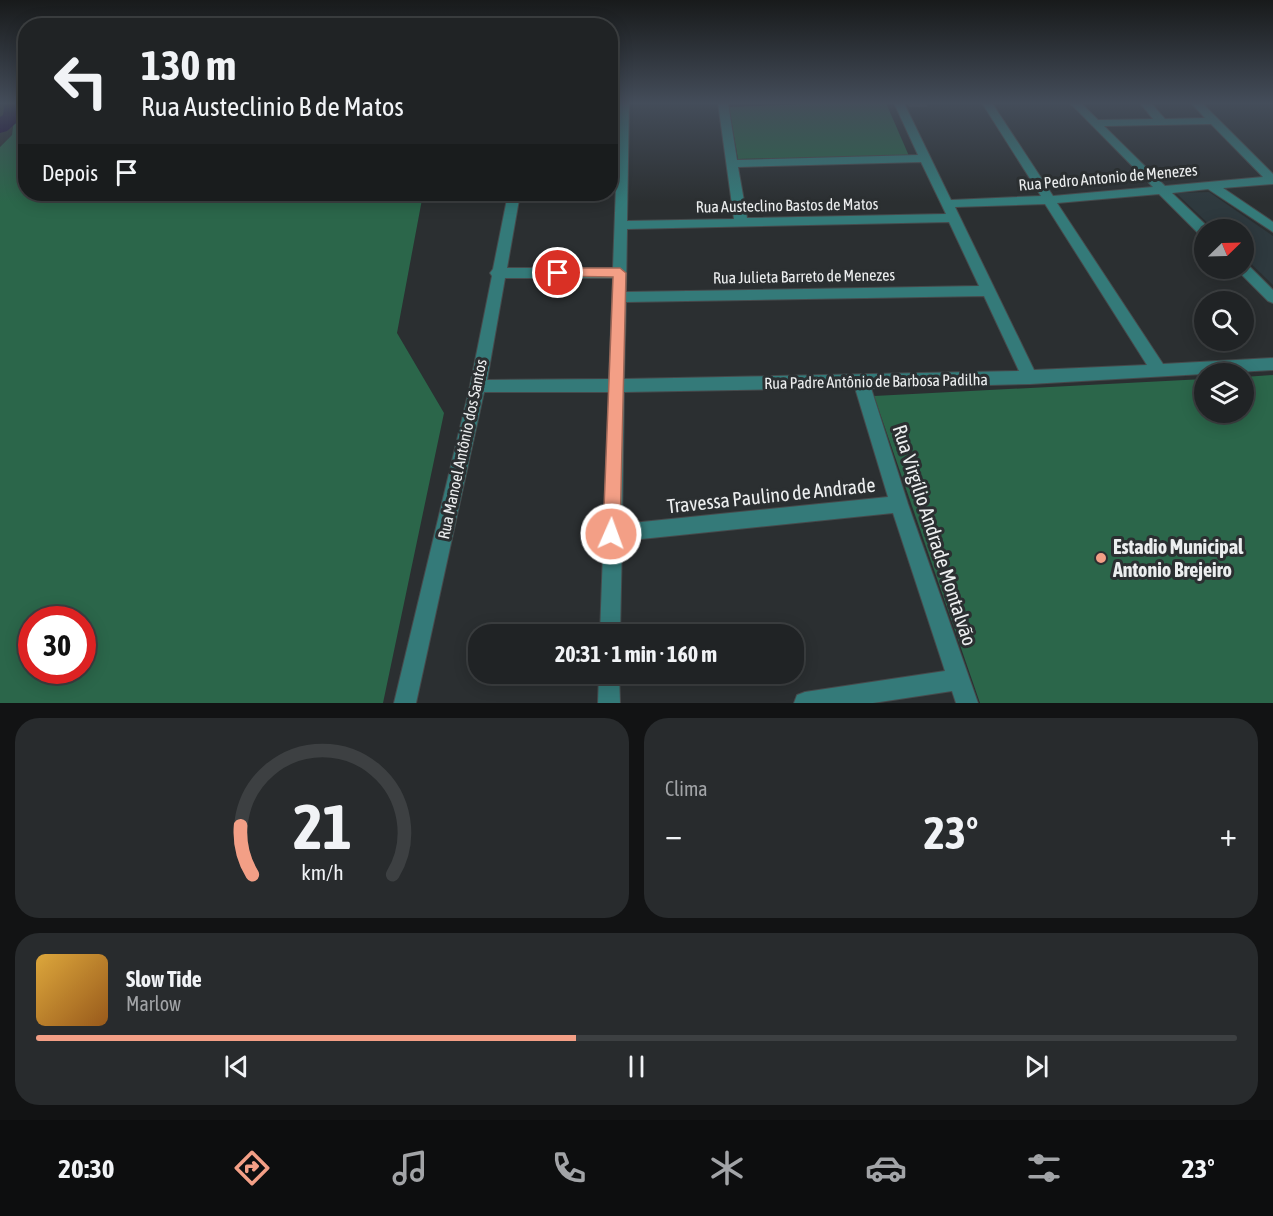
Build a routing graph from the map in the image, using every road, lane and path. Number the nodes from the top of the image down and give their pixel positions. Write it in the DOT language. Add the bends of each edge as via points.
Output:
graph roads {
  1 [pos="623,136"];
  2 [pos="728,136"];
  3 [pos="915,136"];
  4 [pos="1007,136"];
  5 [pos="1107,136"];
  6 [pos="1228,136"];
  7 [pos="925,158"];
  8 [pos="733,164"];
  9 [pos="1273,180"];
  10 [pos="1210,185"];
  11 [pos="1162,190"];
  12 [pos="1047,200"];
  13 [pos="512,201"];
  14 [pos="946,204"];
  15 [pos="954,219"];
  16 [pos="1194,221"];
  17 [pos="741,223"];
  18 [pos="621,225"];
  19 [pos="1273,228"];
  20 [pos="497,273"];
  21 [pos="620,273"];
  22 [pos="1254,279"];
  23 [pos="989,291"];
  24 [pos="619,297"];
  25 [pos="1273,297"];
  26 [pos="1273,364"];
  27 [pos="1159,371"];
  28 [pos="1030,378"];
  29 [pos="861,381"];
  30 [pos="478,386"];
  31 [pos="616,386"];
  32 [pos="899,504"];
  33 [pos="611,534"];
  34 [pos="610,624"];
  35 [pos="959,679"];
  36 [pos="609,684"];
  37 [pos="405,703"];
  38 [pos="609,703"];
  39 [pos="805,703"];
  40 [pos="967,703"];
  1 -- 18 [label="street"];
  2 -- 8 [label="street"];
  3 -- 7 [label="street"];
  4 -- 12 [label="street"];
  5 -- 11 [label="street"];
  6 -- 9 [label="street"];
  7 -- 8 [label="street"];
  7 -- 14 [label="street"];
  8 -- 17 [label="street"];
  9 -- 10 [label="street, Rua Pedro Antonio de Menezes"];
  10 -- 11 [label="street, Rua Pedro Antonio de Menezes"];
  10 -- 19 [label="street"];
  11 -- 12 [label="street, Rua Pedro Antonio de Menezes"];
  11 -- 16 [label="street"];
  12 -- 14 [label="street, Rua Pedro Antonio de Menezes"];
  12 -- 27 [label="street"];
  13 -- 20 [label="street, Rua Manoel Antônio dos Santos"];
  14 -- 15 [label="street"];
  15 -- 17 [label="street, Rua Austeclino Bastos de Matos"];
  15 -- 23 [label="street"];
  17 -- 18 [label="street, Rua Austeclino Bastos de Matos"];
  18 -- 21 [label="street"];
  20 -- 21 [label="street"];
  20 -- 30 [label="street, Rua Manoel Antônio dos Santos"];
  21 -- 24 [label="street"];
  22 -- 25 [label="street"];
  23 -- 24 [label="street, Rua Julieta Barreto de Menezes"];
  23 -- 28 [label="street"];
  24 -- 31 [label="street"];
  26 -- 27 [label="street, Rua Padre Antônio de Barbosa Padilha"];
  27 -- 28 [label="street, Rua Padre Antônio de Barbosa Padilha"];
  28 -- 29 [label="street, Rua Padre Antônio de Barbosa Padilha"];
  29 -- 31 [label="street, Rua Padre Antônio de Barbosa Padilha"];
  29 -- 32 [label="street, Rua Virgílio Andrade Montalvão"];
  30 -- 31 [label="street, Rua Padre Antônio de Barbosa Padilha"];
  30 -- 37 [label="street, Rua Manoel Antônio dos Santos"];
  31 -- 33 [label="street"];
  32 -- 33 [label="street, Travessa Paulino de Andrade"];
  32 -- 35 [label="street, Rua Virgílio Andrade Montalvão"];
  33 -- 34 [label="street"];
  35 -- 39 [label="street"];
  35 -- 40 [label="street, Rua Virgílio Andrade Montalvão"];
  36 -- 38 [label="street"];
}
